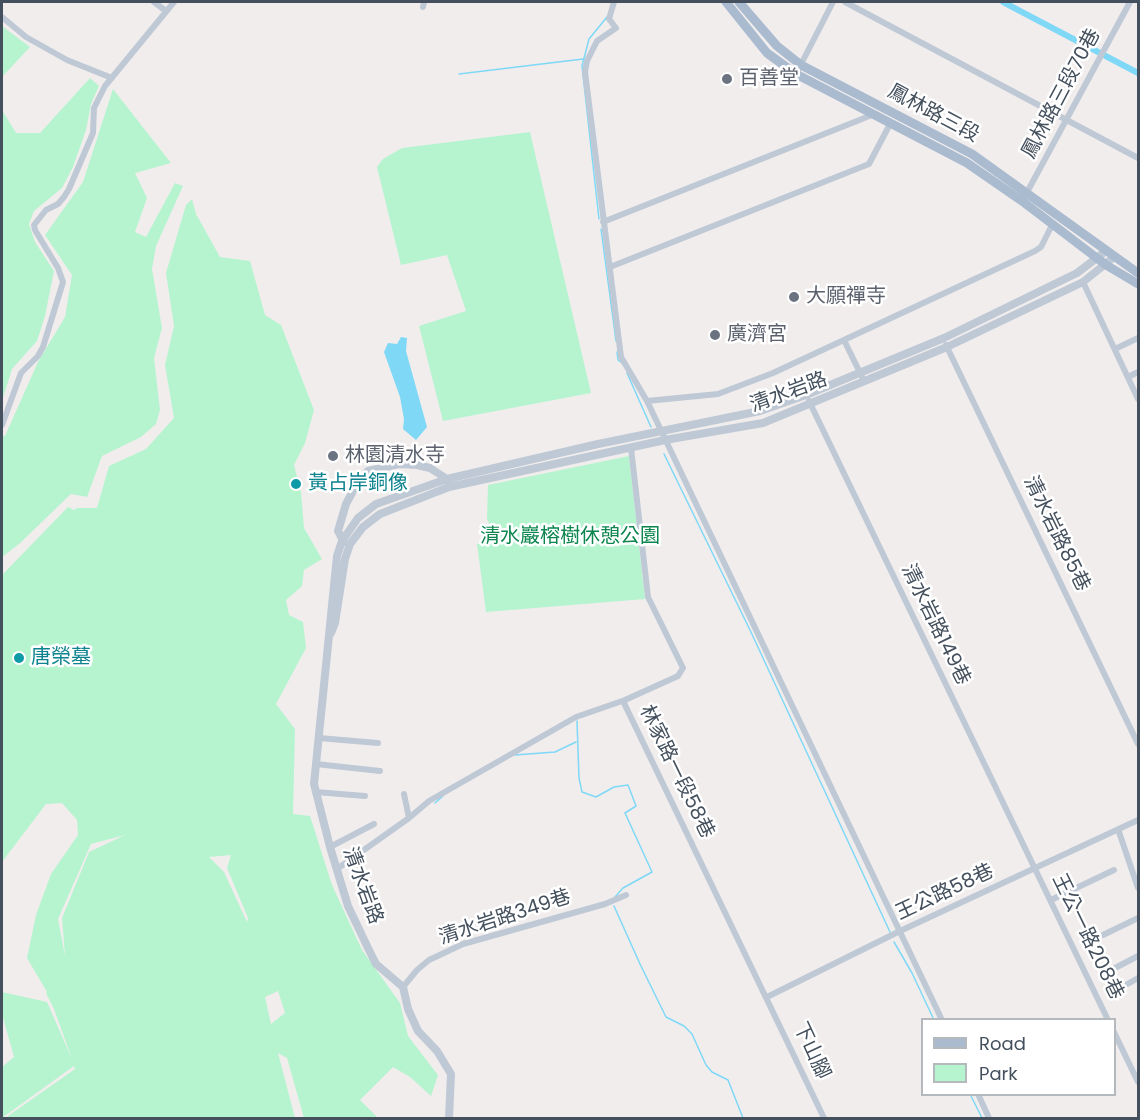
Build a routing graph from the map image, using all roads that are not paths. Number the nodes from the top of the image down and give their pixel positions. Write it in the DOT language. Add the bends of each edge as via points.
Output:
graph roads {
  1 [pos="154,2"];
  2 [pos="174,2"];
  3 [pos="614,2"];
  4 [pos="726,2"];
  5 [pos="739,2"];
  6 [pos="833,2"];
  7 [pos="845,2"];
  8 [pos="1130,2"];
  9 [pos="166,11"];
  10 [pos="2,17"];
  11 [pos="798,70"];
  12 [pos="112,78"];
  13 [pos="872,115"];
  14 [pos="1067,121"];
  15 [pos="890,124"];
  16 [pos="1138,158"];
  17 [pos="1027,192"];
  18 [pos="1022,201"];
  19 [pos="603,222"];
  20 [pos="1052,225"];
  21 [pos="1106,251"];
  22 [pos="1114,257"];
  23 [pos="1097,259"];
  24 [pos="1106,265"];
  25 [pos="610,267"];
  26 [pos="1138,273"];
  27 [pos="1083,282"];
  28 [pos="1138,285"];
  29 [pos="944,338"];
  30 [pos="1138,338"];
  31 [pos="844,340"];
  32 [pos="947,347"];
  33 [pos="1115,349"];
  34 [pos="860,372"];
  35 [pos="1138,372"];
  36 [pos="1128,377"];
  37 [pos="864,381"];
  38 [pos="806,395"];
  39 [pos="1138,399"];
  40 [pos="647,401"];
  41 [pos="810,404"];
  42 [pos="2,425"];
  43 [pos="661,431"];
  44 [pos="665,440"];
  45 [pos="631,448"];
  46 [pos="448,483"];
  47 [pos="346,543"];
  48 [pos="625,699"];
  49 [pos="319,738"];
  50 [pos="378,743"];
  51 [pos="1138,744"];
  52 [pos="316,764"];
  53 [pos="380,771"];
  54 [pos="316,792"];
  55 [pos="404,794"];
  56 [pos="365,796"];
  57 [pos="409,818"];
  58 [pos="1138,820"];
  59 [pos="374,824"];
  60 [pos="1118,829"];
  61 [pos="330,847"];
  62 [pos="337,869"];
  63 [pos="1036,869"];
  64 [pos="1114,870"];
  65 [pos="1138,888"];
  66 [pos="626,895"];
  67 [pos="1051,900"];
  68 [pos="1138,918"];
  69 [pos="900,932"];
  70 [pos="1103,935"];
  71 [pos="1138,956"];
  72 [pos="1115,968"];
  73 [pos="1138,978"];
  74 [pos="1124,986"];
  75 [pos="403,987"];
  76 [pos="767,997"];
  77 [pos="941,1018"];
  78 [pos="1107,1018"];
  79 [pos="1116,1036"];
  80 [pos="1138,1082"];
  81 [pos="978,1096"];
  82 [pos="449,1119"];
  83 [pos="824,1119"];
  84 [pos="989,1119"];
  1 -- 9 [label="street"];
  2 -- 9 [label="street"];
  3 -- 19 [label="street" via="609,18 616,28 597,41 585,72"];
  4 -- 11 [label="main road, 鳳林路三段" via="767,53"];
  5 -- 11 [label="main road, 鳳林路三段"];
  6 -- 11 [label="street"];
  7 -- 14 [label="street"];
  8 -- 14 [label="street, 鳳林路三段70巷"];
  9 -- 12 [label="street"];
  10 -- 12 [label="street" via="26,37"];
  11 -- 13 [label="main road, 鳳林路三段"];
  11 -- 17 [label="main road, 鳳林路三段" via="972,154"];
  12 -- 42 [label="street" via="94,108 93,133 64,197 34,225 63,282 43,347 21,373"];
  13 -- 15 [label="main road, 鳳林路三段"];
  13 -- 19 [label="street"];
  14 -- 16 [label="street"];
  14 -- 17 [label="street, 鳳林路三段70巷"];
  15 -- 18 [label="main road, 鳳林路三段" via="967,163"];
  15 -- 25 [label="street" via="869,164"];
  17 -- 18 [label="street, 鳳林路三段70巷"];
  17 -- 21 [label="main road, 鳳林路三段"];
  18 -- 20 [label="main road, 鳳林路三段"];
  19 -- 25 [label="street"];
  20 -- 23 [label="main road, 鳳林路三段"];
  20 -- 31 [label="street" via="1035,251"];
  21 -- 22 [label="main road, 鳳林路三段"];
  21 -- 23 [label="street, 清水岩路"];
  22 -- 24 [label="street, 清水岩路"];
  22 -- 26 [label="main road, 鳳林路三段"];
  23 -- 24 [label="main road, 鳳林路三段"];
  23 -- 29 [label="street, 清水岩路" via="1077,273"];
  24 -- 27 [label="street, 清水岩路"];
  24 -- 28 [label="main road, 鳳林路三段"];
  25 -- 40 [label="street" via="621,357"];
  27 -- 32 [label="street, 清水岩路"];
  27 -- 33 [label="street"];
  29 -- 32 [label="street, 清水岩路85巷"];
  29 -- 34 [label="street, 清水岩路"];
  30 -- 33 [label="street"];
  31 -- 34 [label="street"];
  31 -- 40 [label="street" via="718,394"];
  32 -- 37 [label="street, 清水岩路"];
  32 -- 51 [label="street, 清水岩路85巷"];
  33 -- 36 [label="street"];
  34 -- 37 [label="street"];
  34 -- 38 [label="street, 清水岩路"];
  35 -- 36 [label="street"];
  36 -- 39 [label="street"];
  37 -- 41 [label="street, 清水岩路"];
  38 -- 41 [label="street, 清水岩路149巷"];
  38 -- 43 [label="street, 清水岩路" via="760,411"];
  40 -- 43 [label="street"];
  41 -- 44 [label="street, 清水岩路" via="763,423"];
  41 -- 63 [label="street, 清水岩路149巷"];
  43 -- 44 [label="street"];
  43 -- 46 [label="street, 清水岩路"];
  44 -- 45 [label="street, 清水岩路"];
  44 -- 69 [label="street"];
  45 -- 46 [label="street, 清水岩路"];
  45 -- 48 [label="street, 林家路一段58巷" via="648,597 683,668 678,676"];
  46 -- 47 [label="street, 清水岩路" via="380,514"];
  46 -- 47 [label="street, 清水岩路" via="430,468 417,465 399,464 368,471 346,504 338,531"];
  47 -- 49 [label="street, 清水岩路" via="335,623 329,638"];
  48 -- 57 [label="street" via="576,717 429,801"];
  48 -- 76 [label="street, 林家路一段58巷" via="654,769"];
  49 -- 50 [label="street"];
  49 -- 52 [label="street, 清水岩路"];
  52 -- 53 [label="street"];
  52 -- 54 [label="street, 清水岩路"];
  54 -- 56 [label="street"];
  54 -- 61 [label="street, 清水岩路"];
  55 -- 57 [label="street"];
  57 -- 62 [label="street"];
  58 -- 60 [label="street, 王公路58巷"];
  59 -- 61 [label="street"];
  60 -- 63 [label="street, 王公路58巷"];
  60 -- 65 [label="street"];
  61 -- 62 [label="street, 清水岩路"];
  62 -- 75 [label="street, 清水岩路" via="348,906 376,964"];
  63 -- 67 [label="street, 王公一路208巷"];
  63 -- 69 [label="street, 王公路58巷"];
  64 -- 67 [label="street"];
  66 -- 75 [label="street, 清水岩路349巷" via="463,944 429,960"];
  67 -- 78 [label="street, 王公一路208巷"];
  68 -- 70 [label="street"];
  69 -- 76 [label="street, 王公路58巷"];
  69 -- 77 [label="street"];
  71 -- 72 [label="street"];
  73 -- 74 [label="street"];
  75 -- 82 [label="street" via="418,1030 452,1074"];
  76 -- 83 [label="street, 下山腳"];
  79 -- 80 [label="street"];
  81 -- 84 [label="street"];
}
